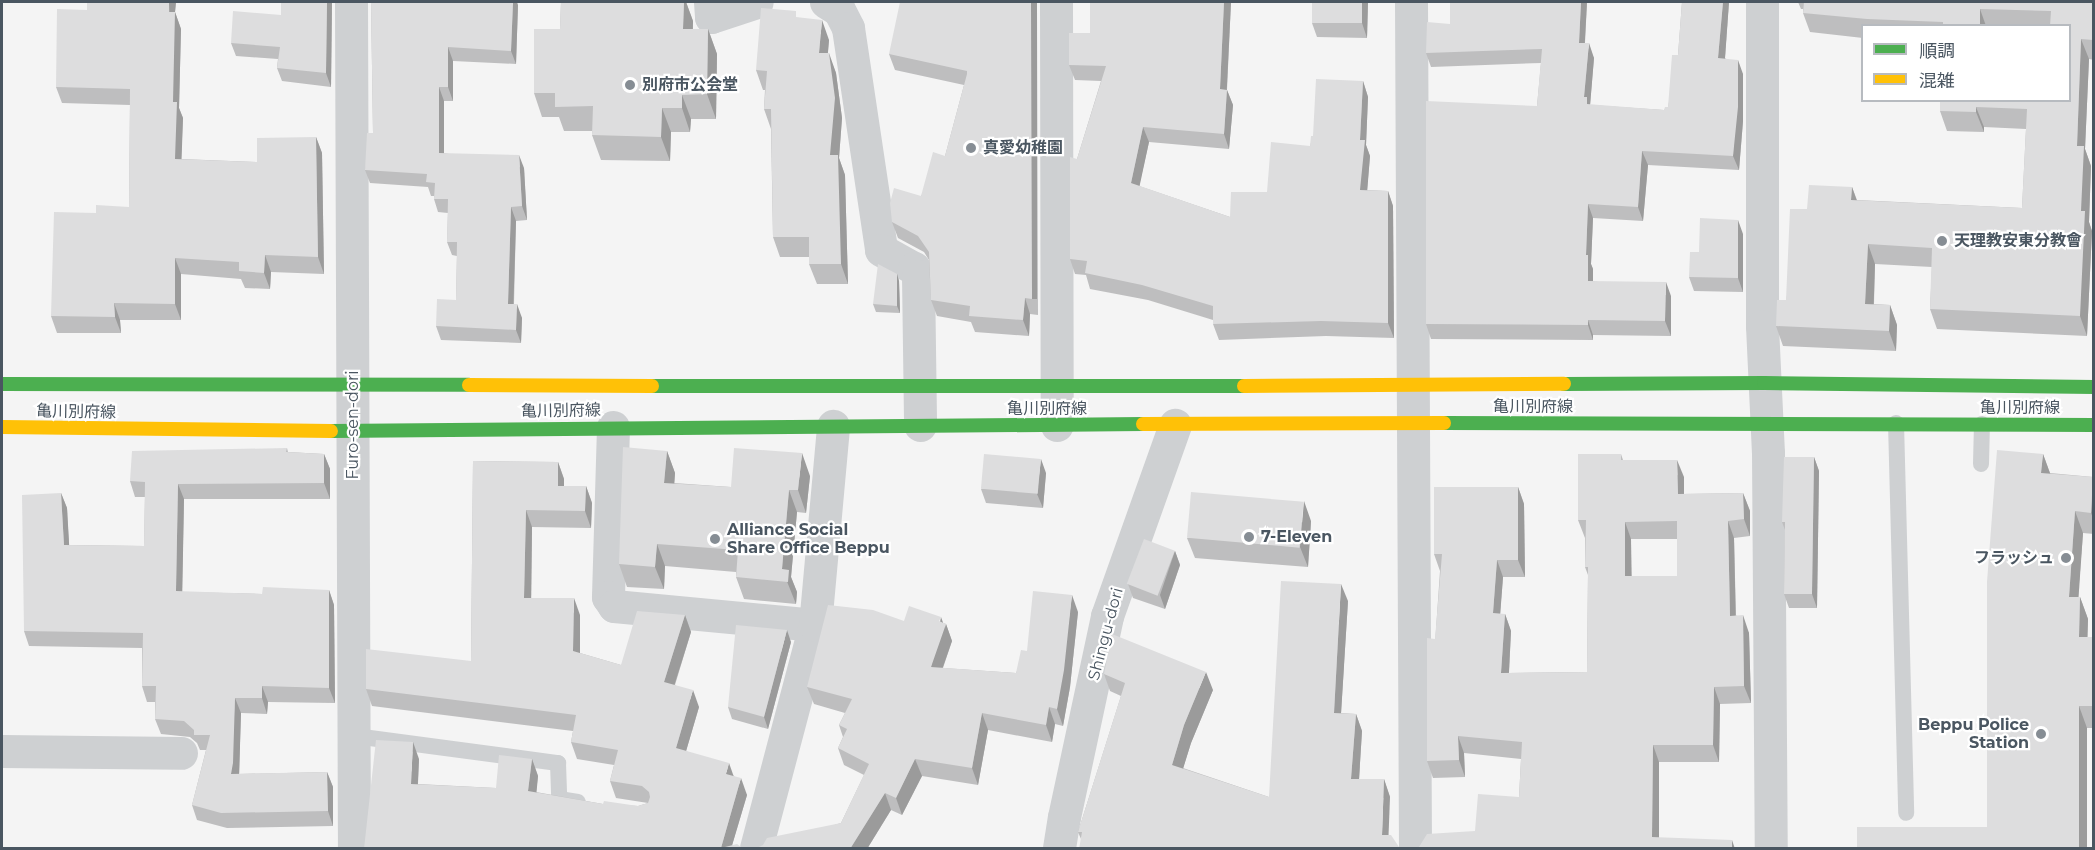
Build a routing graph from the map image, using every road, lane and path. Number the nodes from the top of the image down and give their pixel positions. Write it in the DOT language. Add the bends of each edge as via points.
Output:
graph roads {
  1 [pos="351,2"];
  2 [pos="710,2"];
  3 [pos="757,2"];
  4 [pos="826,2"];
  5 [pos="1056,2"];
  6 [pos="1411,2"];
  7 [pos="1762,2"];
  8 [pos="1764,383"];
  9 [pos="2,384"];
  10 [pos="353,384"];
  11 [pos="1412,384"];
  12 [pos="920,387"];
  13 [pos="1056,387"];
  14 [pos="2094,387"];
  15 [pos="1767,422"];
  16 [pos="1896,423"];
  17 [pos="1412,424"];
  18 [pos="1982,424"];
  19 [pos="920,425"];
  20 [pos="1057,425"];
  21 [pos="1175,425"];
  22 [pos="2094,425"];
  23 [pos="833,426"];
  24 [pos="2,427"];
  25 [pos="612,427"];
  26 [pos="353,431"];
  27 [pos="1981,464"];
  28 [pos="815,625"];
  29 [pos="355,736"];
  30 [pos="2,751"];
  31 [pos="181,753"];
  32 [pos="591,804"];
  33 [pos="1906,813"];
  34 [pos="354,849"];
  35 [pos="756,849"];
  36 [pos="1059,849"];
  37 [pos="1415,849"];
  38 [pos="1772,849"];
  1 -- 10 [label="street, Furo-sen-dori"];
  2 -- 3 [label="street" via="711,17"];
  4 -- 12 [label="street" via="839,10 848,28 881,250 914,268 918,276"];
  5 -- 13 [label="street"];
  6 -- 11 [label="street"];
  7 -- 8 [label="street"];
  8 -- 11 [label="main road, 亀川別府線"];
  8 -- 14 [label="main road, 亀川別府線"];
  8 -- 15 [label="street"];
  9 -- 10 [label="main road, 亀川別府線"];
  10 -- 12 [label="main road, 亀川別府線"];
  10 -- 26 [label="street, Furo-sen-dori"];
  11 -- 13 [label="main road, 亀川別府線"];
  11 -- 17 [label="street"];
  12 -- 13 [label="main road, 亀川別府線"];
  12 -- 19 [label="street"];
  13 -- 20 [label="street"];
  15 -- 16 [label="main road, 亀川別府線"];
  15 -- 17 [label="main road, 亀川別府線"];
  15 -- 38 [label="street"];
  16 -- 18 [label="main road, 亀川別府線"];
  16 -- 33 [label="lane"];
  17 -- 21 [label="main road, 亀川別府線"];
  17 -- 37 [label="street"];
  18 -- 22 [label="main road, 亀川別府線"];
  18 -- 27 [label="lane"];
  19 -- 20 [label="main road, 亀川別府線"];
  19 -- 23 [label="main road, 亀川別府線"];
  20 -- 21 [label="main road, 亀川別府線"];
  21 -- 36 [label="street, Shingu-dori" via="1107,616"];
  23 -- 25 [label="main road, 亀川別府線"];
  23 -- 28 [label="street"];
  24 -- 26 [label="main road, 亀川別府線"];
  25 -- 26 [label="main road, 亀川別府線"];
  25 -- 28 [label="street" via="608,597 614,606"];
  26 -- 29 [label="street, Furo-sen-dori"];
  28 -- 35 [label="street"];
  29 -- 32 [label="lane" via="558,763 559,799"];
  29 -- 34 [label="street, Furo-sen-dori"];
  30 -- 31 [label="street"];
}
